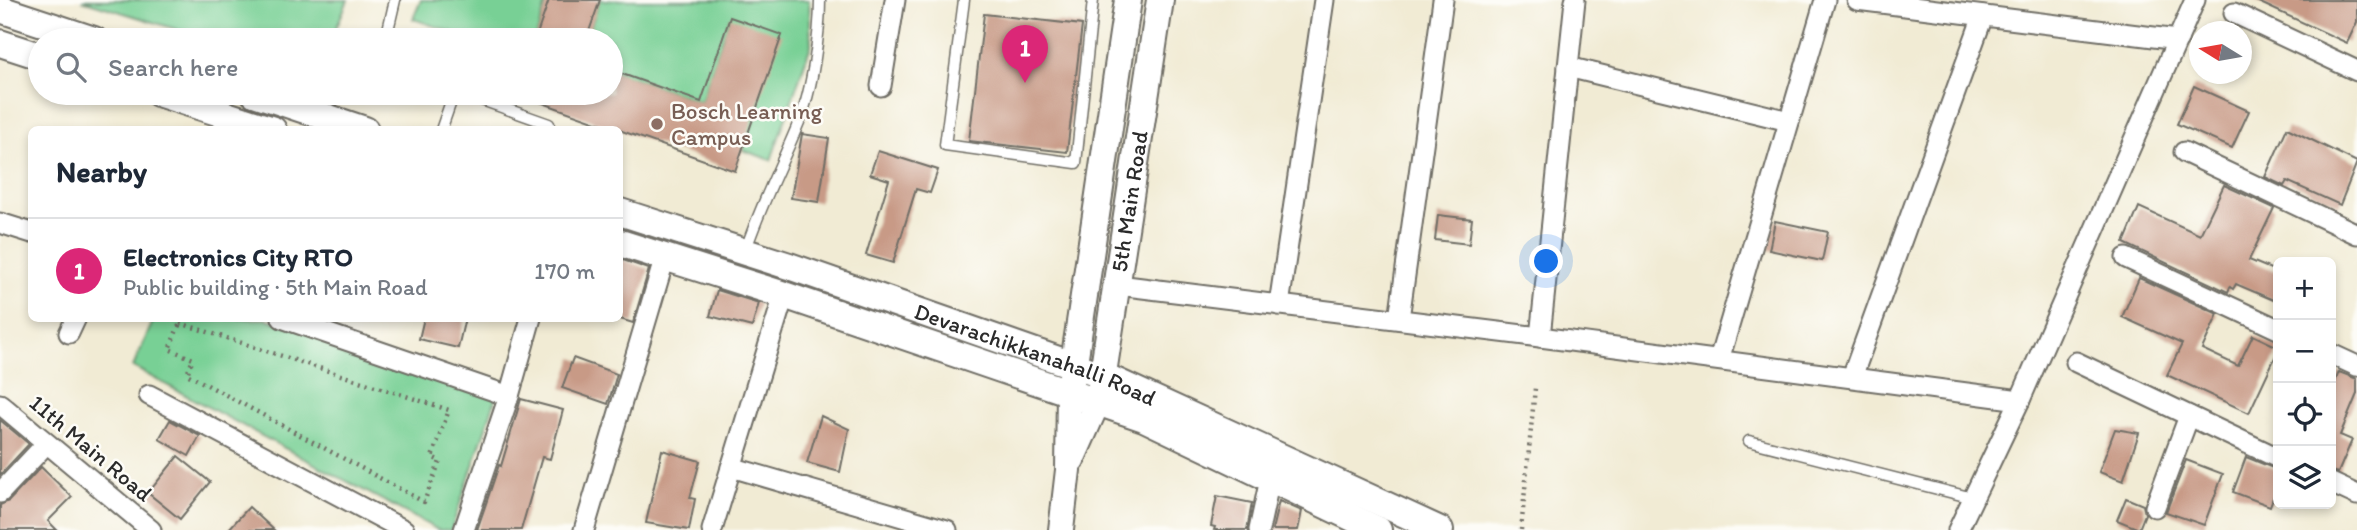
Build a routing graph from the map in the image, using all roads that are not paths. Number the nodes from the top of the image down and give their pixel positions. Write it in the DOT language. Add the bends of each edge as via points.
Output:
graph roads {
  1 [pos="395,0"];
  2 [pos="820,0"];
  3 [pos="895,0"];
  4 [pos="964,0"];
  5 [pos="1093,0"];
  6 [pos="1128,0"];
  7 [pos="1160,0"];
  8 [pos="1324,0"];
  9 [pos="1443,0"];
  10 [pos="1575,0"];
  11 [pos="1825,0"];
  12 [pos="1857,0"];
  13 [pos="2195,0"];
  14 [pos="0,9"];
  15 [pos="2234,13"];
  16 [pos="1983,16"];
  17 [pos="58,28"];
  18 [pos="388,28"];
  19 [pos="2178,40"];
  20 [pos="0,43"];
  21 [pos="28,52"];
  22 [pos="1568,67"];
  23 [pos="2357,71"];
  24 [pos="881,86"];
  25 [pos="195,105"];
  26 [pos="290,105"];
  27 [pos="450,105"];
  28 [pos="496,105"];
  29 [pos="1789,121"];
  30 [pos="549,124"];
  31 [pos="260,126"];
  32 [pos="353,126"];
  33 [pos="443,126"];
  34 [pos="2184,152"];
  35 [pos="623,213"];
  36 [pos="0,223"];
  37 [pos="28,232"];
  38 [pos="2357,234"];
  39 [pos="623,244"];
  40 [pos="745,252"];
  41 [pos="665,257"];
  42 [pos="2126,258"];
  43 [pos="1118,285"];
  44 [pos="784,295"];
  45 [pos="1279,305"];
  46 [pos="1399,319"];
  47 [pos="294,322"];
  48 [pos="530,322"];
  49 [pos="2273,327"];
  50 [pos="1540,337"];
  51 [pos="2336,356"];
  52 [pos="1719,360"];
  53 [pos="2076,362"];
  54 [pos="2357,366"];
  55 [pos="1852,377"];
  56 [pos="1072,379"];
  57 [pos="1101,389"];
  58 [pos="149,395"];
  59 [pos="509,396"];
  60 [pos="2020,400"];
  61 [pos="0,404"];
  62 [pos="2189,416"];
  63 [pos="1749,442"];
  64 [pos="46,444"];
  65 [pos="2273,456"];
  66 [pos="731,467"];
  67 [pos="1068,470"];
  68 [pos="1270,479"];
  69 [pos="2336,484"];
  70 [pos="0,493"];
  71 [pos="2357,495"];
  72 [pos="1973,498"];
  73 [pos="2155,507"];
  74 [pos="924,527"];
  75 [pos="151,530"];
  76 [pos="404,530"];
  77 [pos="464,530"];
  78 [pos="584,530"];
  79 [pos="712,530"];
  80 [pos="947,530"];
  81 [pos="1061,530"];
  82 [pos="1259,530"];
  83 [pos="1376,530"];
  84 [pos="1440,530"];
  85 [pos="1958,530"];
  1 -- 18 [label="lane"];
  2 -- 40 [label="lane" via="809,89 800,120"];
  3 -- 24 [label="street"];
  4 -- 5 [label="lane" via="945,145 1076,163"];
  6 -- 56 [label="main road, 5th Main Road"];
  7 -- 43 [label="main road, 5th Main Road"];
  8 -- 45 [label="street"];
  9 -- 46 [label="street"];
  10 -- 22 [label="street"];
  11 -- 29 [label="street"];
  12 -- 16 [label="street"];
  13 -- 19 [label="street"];
  14 -- 17 [label="main road"];
  15 -- 23 [label="street"];
  16 -- 19 [label="street"];
  16 -- 55 [label="street"];
  19 -- 60 [label="street"];
  20 -- 21 [label="main road"];
  22 -- 29 [label="street"];
  22 -- 50 [label="street"];
  25 -- 31 [label="main road"];
  26 -- 32 [label="main road"];
  27 -- 33 [label="lane"];
  28 -- 30 [label="lane"];
  29 -- 52 [label="street"];
  34 -- 38 [label="street"];
  35 -- 40 [label="main road, Devarachikkanahalli Road"];
  36 -- 37 [label="street"];
  39 -- 41 [label="main road, Devarachikkanahalli Road"];
  40 -- 56 [label="main road, Devarachikkanahalli Road"];
  41 -- 44 [label="main road, Devarachikkanahalli Road"];
  41 -- 78 [label="street"];
  42 -- 49 [label="street"];
  43 -- 45 [label="street"];
  43 -- 57 [label="main road, 5th Main Road"];
  44 -- 56 [label="main road, Devarachikkanahalli Road"];
  44 -- 66 [label="street"];
  45 -- 46 [label="street"];
  46 -- 50 [label="street"];
  47 -- 59 [label="street"];
  48 -- 59 [label="street"];
  50 -- 52 [label="street"];
  51 -- 54 [label="street"];
  52 -- 55 [label="street"];
  53 -- 62 [label="street"];
  55 -- 60 [label="street"];
  56 -- 57 [label="main road, Devarachikkanahalli Road"];
  56 -- 67 [label="street"];
  57 -- 67 [label="street"];
  57 -- 68 [label="main road, Devarachikkanahalli Road" via="1144,418"];
  57 -- 84 [label="main road, Devarachikkanahalli Road"];
  58 -- 76 [label="street"];
  59 -- 77 [label="street"];
  60 -- 72 [label="street"];
  61 -- 64 [label="street, 11th Main Road"];
  62 -- 65 [label="street"];
  62 -- 73 [label="street"];
  63 -- 72 [label="lane"];
  64 -- 70 [label="street"];
  64 -- 75 [label="street, 11th Main Road"];
  66 -- 74 [label="street"];
  66 -- 79 [label="street"];
  67 -- 81 [label="street"];
  68 -- 82 [label="street"];
  68 -- 83 [label="main road, Devarachikkanahalli Road"];
  69 -- 71 [label="street"];
  72 -- 85 [label="street"];
  74 -- 80 [label="street"];
}
